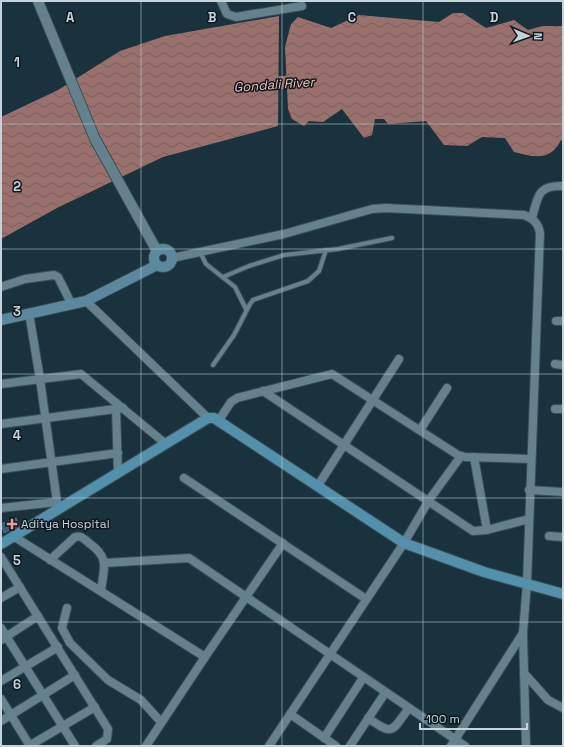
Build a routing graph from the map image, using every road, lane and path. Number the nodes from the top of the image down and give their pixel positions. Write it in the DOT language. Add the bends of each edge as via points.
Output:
graph roads {
  1 [pos="38,1"];
  2 [pos="221,1"];
  3 [pos="302,6"];
  4 [pos="563,186"];
  5 [pos="532,218"];
  6 [pos="392,238"];
  7 [pos="326,250"];
  8 [pos="157,251"];
  9 [pos="200,252"];
  10 [pos="172,258"];
  11 [pos="157,265"];
  12 [pos="223,277"];
  13 [pos="1,287"];
  14 [pos="86,301"];
  15 [pos="72,305"];
  16 [pos="246,308"];
  17 [pos="29,313"];
  18 [pos="1,320"];
  19 [pos="399,359"];
  20 [pos="213,365"];
  21 [pos="40,379"];
  22 [pos="1,384"];
  23 [pos="447,388"];
  24 [pos="263,391"];
  25 [pos="373,399"];
  26 [pos="120,409"];
  27 [pos="45,418"];
  28 [pos="208,418"];
  29 [pos="218,420"];
  30 [pos="1,424"];
  31 [pos="420,430"];
  32 [pos="166,444"];
  33 [pos="344,444"];
  34 [pos="118,453"];
  35 [pos="461,456"];
  36 [pos="474,457"];
  37 [pos="531,459"];
  38 [pos="51,462"];
  39 [pos="1,469"];
  40 [pos="118,473"];
  41 [pos="184,478"];
  42 [pos="316,487"];
  43 [pos="529,490"];
  44 [pos="563,492"];
  45 [pos="429,500"];
  46 [pos="57,506"];
  47 [pos="1,508"];
  48 [pos="529,519"];
  49 [pos="487,530"];
  50 [pos="13,536"];
  51 [pos="549,536"];
  52 [pos="563,537"];
  53 [pos="404,543"];
  54 [pos="1,544"];
  55 [pos="282,544"];
  56 [pos="1,557"];
  57 [pos="50,560"];
  58 [pos="104,563"];
  59 [pos="527,583"];
  60 [pos="20,587"];
  61 [pos="101,591"];
  62 [pos="563,594"];
  63 [pos="1,598"];
  64 [pos="245,598"];
  65 [pos="366,599"];
  66 [pos="67,608"];
  67 [pos="38,616"];
  68 [pos="1,628"];
  69 [pos="523,633"];
  70 [pos="4,639"];
  71 [pos="58,647"];
  72 [pos="330,654"];
  73 [pos="205,657"];
  74 [pos="25,667"];
  75 [pos="524,673"];
  76 [pos="75,675"];
  77 [pos="363,678"];
  78 [pos="1,681"];
  79 [pos="385,693"];
  80 [pos="44,696"];
  81 [pos="1,699"];
  82 [pos="95,707"];
  83 [pos="409,708"];
  84 [pos="563,708"];
  85 [pos="290,714"];
  86 [pos="11,715"];
  87 [pos="368,718"];
  88 [pos="1,721"];
  89 [pos="161,722"];
  90 [pos="62,726"];
  91 [pos="324,738"];
  92 [pos="453,743"];
  93 [pos="29,746"];
  94 [pos="75,746"];
  95 [pos="96,746"];
  96 [pos="146,746"];
  97 [pos="269,746"];
  98 [pos="336,746"];
  99 [pos="350,746"];
  100 [pos="465,746"];
  101 [pos="526,746"];
  1 -- 8 [label="street" via="95,139"];
  2 -- 3 [label="street" via="227,14 236,17"];
  4 -- 5 [label="street" via="542,189 538,194"];
  5 -- 9 [label="street" via="524,214 372,209 296,231"];
  5 -- 37 [label="street" via="540,233"];
  6 -- 7 [label="lane"];
  7 -- 12 [label="lane" via="284,255"];
  7 -- 16 [label="lane" via="319,271 308,281 253,300"];
  8 -- 10 [label="main road" via="165,249 170,252"];
  8 -- 11 [label="main road" via="154,256"];
  9 -- 10 [label="street"];
  9 -- 12 [label="lane" via="206,264"];
  10 -- 11 [label="main road" via="166,266"];
  11 -- 14 [label="main road"];
  12 -- 16 [label="lane" via="235,287"];
  13 -- 15 [label="street" via="24,279 54,275 58,277"];
  14 -- 15 [label="main road"];
  14 -- 28 [label="street"];
  15 -- 17 [label="main road"];
  16 -- 20 [label="lane" via="234,335"];
  17 -- 18 [label="main road"];
  17 -- 21 [label="street"];
  19 -- 25 [label="street"];
  21 -- 22 [label="street"];
  21 -- 26 [label="street" via="81,374"];
  21 -- 27 [label="street"];
  23 -- 31 [label="street"];
  24 -- 25 [label="street" via="332,374"];
  24 -- 29 [label="street" via="237,398"];
  24 -- 33 [label="street"];
  25 -- 31 [label="street"];
  25 -- 33 [label="street"];
  26 -- 27 [label="street"];
  26 -- 32 [label="street"];
  26 -- 34 [label="street"];
  27 -- 30 [label="street"];
  27 -- 38 [label="street"];
  28 -- 29 [label="main road"];
  28 -- 32 [label="main road"];
  29 -- 42 [label="main road"];
  31 -- 35 [label="street"];
  32 -- 40 [label="main road"];
  33 -- 42 [label="street"];
  33 -- 45 [label="street"];
  34 -- 38 [label="street"];
  34 -- 40 [label="street"];
  35 -- 36 [label="street"];
  35 -- 45 [label="street"];
  36 -- 37 [label="street"];
  36 -- 49 [label="street"];
  37 -- 43 [label="street"];
  38 -- 39 [label="street"];
  38 -- 46 [label="street"];
  40 -- 46 [label="main road"];
  41 -- 55 [label="street"];
  42 -- 53 [label="main road"];
  43 -- 44 [label="street"];
  43 -- 48 [label="street"];
  45 -- 49 [label="street" via="473,530"];
  45 -- 53 [label="street"];
  46 -- 47 [label="street"];
  46 -- 50 [label="main road"];
  48 -- 49 [label="street"];
  48 -- 59 [label="street"];
  50 -- 54 [label="main road"];
  50 -- 57 [label="street"];
  51 -- 52 [label="street"];
  53 -- 59 [label="main road" via="484,572"];
  53 -- 65 [label="street"];
  55 -- 64 [label="street"];
  55 -- 65 [label="street"];
  56 -- 60 [label="street"];
  57 -- 58 [label="street" via="78,536 100,551"];
  57 -- 61 [label="street"];
  58 -- 61 [label="street"];
  58 -- 64 [label="street" via="189,558"];
  59 -- 62 [label="main road"];
  59 -- 69 [label="street"];
  60 -- 63 [label="street"];
  60 -- 67 [label="street"];
  61 -- 73 [label="street"];
  64 -- 72 [label="street"];
  64 -- 73 [label="street"];
  65 -- 72 [label="street"];
  66 -- 89 [label="street" via="62,628 70,643 108,680 140,700"];
  67 -- 70 [label="street"];
  67 -- 71 [label="street"];
  68 -- 70 [label="street"];
  69 -- 75 [label="street"];
  69 -- 92 [label="street"];
  70 -- 74 [label="street"];
  71 -- 74 [label="street"];
  71 -- 76 [label="street"];
  72 -- 77 [label="street"];
  72 -- 85 [label="street"];
  73 -- 89 [label="street"];
  74 -- 78 [label="street"];
  74 -- 80 [label="street"];
  75 -- 84 [label="street" via="548,700"];
  75 -- 101 [label="street"];
  76 -- 80 [label="street"];
  76 -- 82 [label="street"];
  77 -- 79 [label="street"];
  77 -- 91 [label="street"];
  79 -- 83 [label="street"];
  79 -- 87 [label="street"];
  80 -- 86 [label="street"];
  80 -- 90 [label="street"];
  81 -- 86 [label="street"];
  82 -- 90 [label="street"];
  82 -- 95 [label="street" via="109,732 107,739"];
  83 -- 87 [label="street" via="390,731"];
  83 -- 92 [label="street"];
  85 -- 91 [label="street"];
  85 -- 97 [label="street"];
  86 -- 88 [label="street"];
  86 -- 93 [label="street"];
  87 -- 99 [label="street"];
  89 -- 96 [label="street"];
  90 -- 93 [label="street"];
  90 -- 94 [label="street"];
  91 -- 98 [label="street"];
  92 -- 100 [label="street"];
}
